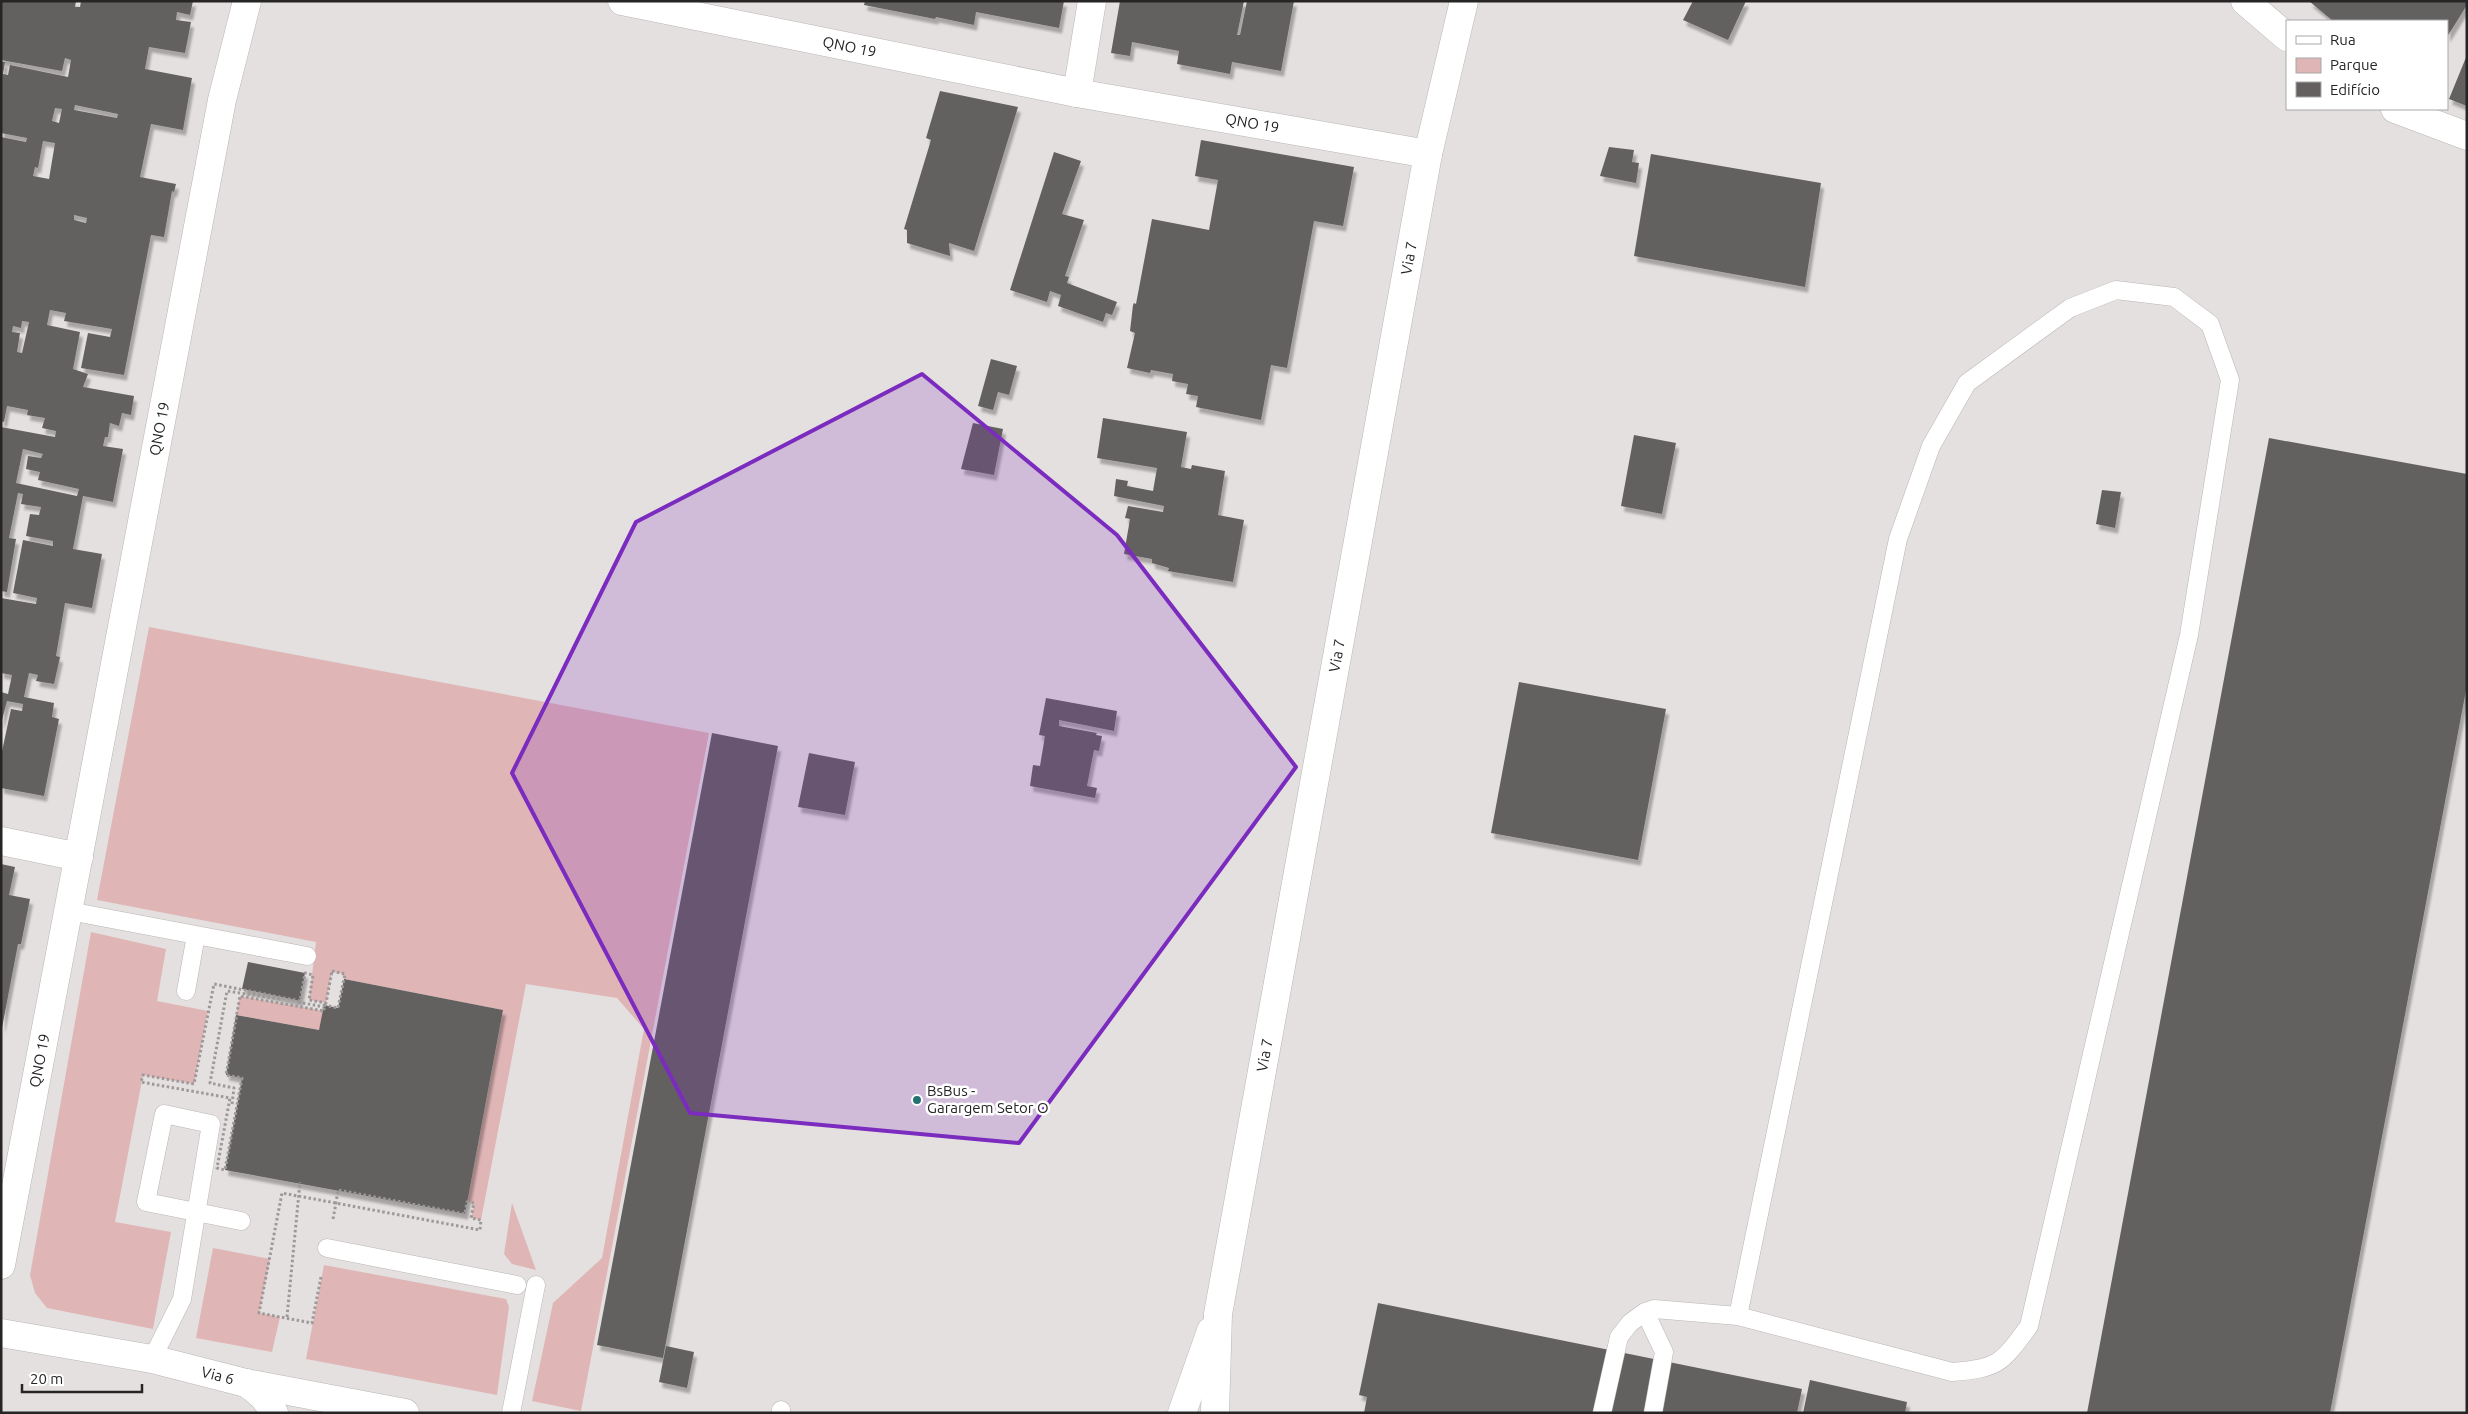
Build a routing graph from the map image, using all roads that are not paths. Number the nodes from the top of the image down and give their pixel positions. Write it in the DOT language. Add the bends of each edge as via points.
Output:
graph roads {
  1 [pos="247,1"];
  2 [pos="622,1"];
  3 [pos="1092,1"];
  4 [pos="1464,1"];
  5 [pos="2245,1"];
  6 [pos="2286,36"];
  7 [pos="1077,94"];
  8 [pos="2398,110"];
  9 [pos="2467,136"];
  10 [pos="1428,154"];
  11 [pos="1,841"];
  12 [pos="79,857"];
  13 [pos="69,911"];
  14 [pos="196,935"];
  15 [pos="307,956"];
  16 [pos="186,991"];
  17 [pos="196,1213"];
  18 [pos="241,1221"];
  19 [pos="327,1248"];
  20 [pos="1,1265"];
  21 [pos="518,1285"];
  22 [pos="536,1285"];
  23 [pos="1645,1312"];
  24 [pos="1218,1314"];
  25 [pos="1738,1316"];
  26 [pos="1,1333"];
  27 [pos="152,1359"];
  28 [pos="246,1383"];
  29 [pos="274,1413"];
  30 [pos="405,1413"];
  31 [pos="511,1413"];
  32 [pos="1182,1413"];
  33 [pos="1216,1413"];
  34 [pos="1602,1413"];
  35 [pos="1653,1413"];
  1 -- 12 [label="street, QNO 19" via="222,100"];
  2 -- 7 [label="street, QNO 19"];
  3 -- 7 [label="street"];
  4 -- 10 [label="street, Via 7"];
  5 -- 6 [label="street"];
  7 -- 10 [label="street, QNO 19"];
  8 -- 9 [label="street"];
  10 -- 24 [label="street, Via 7"];
  11 -- 12 [label="street"];
  12 -- 13 [label="street, QNO 19"];
  13 -- 14 [label="lane"];
  13 -- 20 [label="street, QNO 19"];
  14 -- 15 [label="lane"];
  14 -- 16 [label="lane"];
  17 -- 17 [label="lane" via="146,1202 164,1114 211,1124"];
  17 -- 18 [label="lane"];
  17 -- 27 [label="lane" via="182,1298"];
  19 -- 21 [label="lane"];
  22 -- 31 [label="lane"];
  23 -- 25 [label="lane" via="1654,1309"];
  23 -- 34 [label="lane" via="1619,1337"];
  23 -- 35 [label="lane" via="1664,1352"];
  24 -- 32 [label="street, Via 7"];
  24 -- 33 [label="street, Via 7"];
  25 -- 25 [label="lane" via="1952,1372 1986,1369 2006,1356 2029,1326 2189,635 2230,380 2210,324 2174,297 2116,290 2070,308 1967,383 1931,446 1898,539"];
  26 -- 27 [label="street, Via 6"];
  27 -- 28 [label="street, Via 6"];
  28 -- 29 [label="street" via="259,1391"];
  28 -- 30 [label="street, Via 6"];
}
